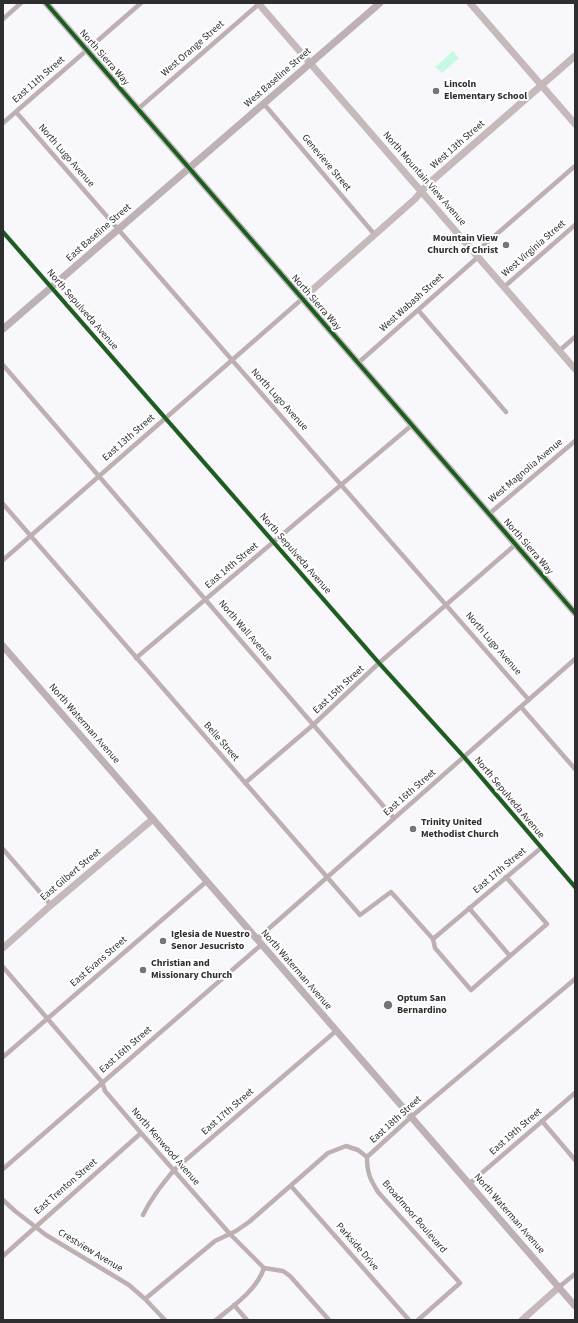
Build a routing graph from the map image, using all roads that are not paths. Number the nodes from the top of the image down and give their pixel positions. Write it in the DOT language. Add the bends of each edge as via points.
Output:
graph roads {
  1 [pos="21,3"];
  2 [pos="46,3"];
  3 [pos="141,3"];
  4 [pos="259,3"];
  5 [pos="380,3"];
  6 [pos="470,3"];
  7 [pos="3,19"];
  8 [pos="87,50"];
  9 [pos="575,56"];
  10 [pos="310,63"];
  11 [pos="541,85"];
  12 [pos="264,104"];
  13 [pos="138,109"];
  14 [pos="16,112"];
  15 [pos="3,123"];
  16 [pos="575,124"];
  17 [pos="575,166"];
  18 [pos="190,168"];
  19 [pos="421,192"];
  20 [pos="575,225"];
  21 [pos="118,230"];
  22 [pos="3,232"];
  23 [pos="375,234"];
  24 [pos="476,255"];
  25 [pos="52,287"];
  26 [pos="504,287"];
  27 [pos="302,299"];
  28 [pos="418,310"];
  29 [pos="3,329"];
  30 [pos="575,337"];
  31 [pos="559,351"];
  32 [pos="232,360"];
  33 [pos="358,363"];
  34 [pos="3,365"];
  35 [pos="575,369"];
  36 [pos="506,412"];
  37 [pos="166,418"];
  38 [pos="412,425"];
  39 [pos="575,441"];
  40 [pos="99,476"];
  41 [pos="342,485"];
  42 [pos="3,504"];
  43 [pos="489,514"];
  44 [pos="30,536"];
  45 [pos="273,542"];
  46 [pos="515,545"];
  47 [pos="3,560"];
  48 [pos="205,599"];
  49 [pos="447,604"];
  50 [pos="575,612"];
  51 [pos="3,646"];
  52 [pos="136,658"];
  53 [pos="575,659"];
  54 [pos="379,663"];
  55 [pos="529,700"];
  56 [pos="521,707"];
  57 [pos="313,725"];
  58 [pos="464,757"];
  59 [pos="575,769"];
  60 [pos="245,783"];
  61 [pos="153,819"];
  62 [pos="393,819"];
  63 [pos="541,848"];
  64 [pos="3,849"];
  65 [pos="327,877"];
  66 [pos="506,877"];
  67 [pos="207,881"];
  68 [pos="575,887"];
  69 [pos="51,905"];
  70 [pos="470,908"];
  71 [pos="433,939"];
  72 [pos="259,942"];
  73 [pos="3,948"];
  74 [pos="510,956"];
  75 [pos="3,967"];
  76 [pos="575,979"];
  77 [pos="47,1018"];
  78 [pos="336,1031"];
  79 [pos="3,1057"];
  80 [pos="102,1082"];
  81 [pos="575,1093"];
  82 [pos="411,1117"];
  83 [pos="542,1121"];
  84 [pos="141,1133"];
  85 [pos="368,1157"];
  86 [pos="575,1160"];
  87 [pos="3,1169"];
  88 [pos="174,1170"];
  89 [pos="469,1184"];
  90 [pos="291,1186"];
  91 [pos="3,1200"];
  92 [pos="143,1215"];
  93 [pos="35,1226"];
  94 [pos="230,1234"];
  95 [pos="3,1256"];
  96 [pos="264,1268"];
  97 [pos="575,1274"];
  98 [pos="559,1288"];
  99 [pos="146,1299"];
  100 [pos="234,1305"];
  101 [pos="575,1306"];
  102 [pos="165,1320"];
  103 [pos="216,1320"];
  104 [pos="248,1320"];
  105 [pos="329,1320"];
  106 [pos="409,1320"];
  107 [pos="418,1320"];
  108 [pos="522,1320"];
  1 -- 7 [label="street"];
  2 -- 8 [label="street, North Sierra Way"];
  3 -- 8 [label="street, East 11th Street"];
  4 -- 10 [label="street, North Mountain View Avenue"];
  4 -- 13 [label="street, West Orange Street"];
  5 -- 10 [label="main road, West Baseline Street"];
  6 -- 11 [label="street"];
  8 -- 13 [label="street, North Sierra Way"];
  8 -- 14 [label="street, East 11th Street"];
  9 -- 11 [label="street, West 13th Street"];
  10 -- 12 [label="main road, West Baseline Street"];
  10 -- 19 [label="street, North Mountain View Avenue"];
  11 -- 16 [label="street"];
  11 -- 19 [label="street, West 13th Street"];
  12 -- 18 [label="main road, West Baseline Street"];
  12 -- 23 [label="street, Genevieve Street"];
  13 -- 18 [label="street, North Sierra Way"];
  14 -- 15 [label="street, East 11th Street"];
  14 -- 21 [label="street, North Lugo Avenue"];
  17 -- 24 [label="street, West Wabash Street"];
  18 -- 21 [label="main road, East Baseline Street"];
  18 -- 27 [label="street, North Sierra Way"];
  19 -- 23 [label="street, West 13th Street"];
  19 -- 24 [label="street, North Mountain View Avenue"];
  20 -- 26 [label="street, West Virginia Street"];
  21 -- 25 [label="main road, East Baseline Street"];
  21 -- 32 [label="street, North Lugo Avenue"];
  22 -- 25 [label="street, North Sepulveda Avenue"];
  23 -- 27 [label="street, West 13th Street"];
  24 -- 26 [label="street, North Mountain View Avenue"];
  24 -- 28 [label="street, West Wabash Street"];
  25 -- 29 [label="main road, East Baseline Street"];
  25 -- 37 [label="street, North Sepulveda Avenue"];
  26 -- 31 [label="street, North Mountain View Avenue"];
  27 -- 32 [label="street, East 13th Street"];
  27 -- 33 [label="street, North Sierra Way"];
  28 -- 33 [label="street, West Wabash Street"];
  28 -- 36 [label="street"];
  30 -- 31 [label="street"];
  31 -- 35 [label="street, North Mountain View Avenue"];
  32 -- 37 [label="street, East 13th Street"];
  32 -- 41 [label="street, North Lugo Avenue"];
  33 -- 38 [label="street, North Sierra Way"];
  34 -- 40 [label="street, North Wall Avenue"];
  37 -- 40 [label="street, East 13th Street"];
  37 -- 45 [label="street, North Sepulveda Avenue"];
  38 -- 41 [label="street, East 14th Street"];
  38 -- 43 [label="street, North Sierra Way"];
  39 -- 43 [label="street, West Magnolia Avenue"];
  40 -- 44 [label="street, East 13th Street"];
  40 -- 48 [label="street, North Wall Avenue"];
  41 -- 45 [label="street, East 14th Street"];
  41 -- 49 [label="street, North Lugo Avenue"];
  42 -- 44 [label="street, Belle Street"];
  43 -- 46 [label="street, North Sierra Way"];
  44 -- 47 [label="street, East 13th Street"];
  44 -- 52 [label="street, Belle Street"];
  45 -- 48 [label="street, East 14th Street"];
  45 -- 54 [label="street, North Sepulveda Avenue"];
  46 -- 49 [label="street, East 15th Street"];
  46 -- 50 [label="street, North Sierra Way"];
  48 -- 52 [label="street, East 14th Street"];
  48 -- 57 [label="street, North Wall Avenue"];
  49 -- 54 [label="street, East 15th Street"];
  49 -- 55 [label="street, North Lugo Avenue"];
  51 -- 61 [label="main road, North Waterman Avenue"];
  52 -- 60 [label="street, Belle Street"];
  53 -- 55 [label="street, East 16th Street"];
  54 -- 57 [label="street, East 15th Street"];
  54 -- 58 [label="street, North Sepulveda Avenue"];
  55 -- 56 [label="street, East 16th Street"];
  56 -- 58 [label="street, East 16th Street"];
  56 -- 59 [label="street"];
  57 -- 60 [label="street, East 15th Street"];
  57 -- 62 [label="street, North Wall Avenue"];
  58 -- 62 [label="street, East 16th Street"];
  58 -- 63 [label="street, North Sepulveda Avenue"];
  60 -- 65 [label="street, Belle Street"];
  61 -- 67 [label="main road, North Waterman Avenue"];
  61 -- 69 [label="street, East Gilbert Street"];
  62 -- 65 [label="street, East 16th Street"];
  63 -- 66 [label="street, East 17th Street"];
  63 -- 68 [label="street, North Sepulveda Avenue"];
  64 -- 69 [label="street"];
  65 -- 71 [label="street, Belle Street" via="360,915 391,892"];
  65 -- 72 [label="street, East 16th Street"];
  66 -- 70 [label="street, East 17th Street"];
  66 -- 74 [label="street" via="547,924"];
  67 -- 72 [label="main road, North Waterman Avenue"];
  67 -- 77 [label="street, East Evans Street"];
  69 -- 73 [label="street, East Gilbert Street"];
  70 -- 71 [label="street, East 17th Street"];
  70 -- 74 [label="street, East 17th Street"];
  71 -- 74 [label="street" via="435,948 471,990"];
  72 -- 78 [label="main road, North Waterman Avenue"];
  72 -- 80 [label="street, East 16th Street"];
  75 -- 77 [label="street, North Kenwood Avenue"];
  76 -- 82 [label="street, East 18th Street"];
  77 -- 79 [label="street, East Evans Street"];
  77 -- 80 [label="street, North Kenwood Avenue"];
  78 -- 82 [label="main road, North Waterman Avenue"];
  78 -- 88 [label="street, East 17th Street"];
  80 -- 84 [label="street, North Kenwood Avenue" via="105,1091"];
  80 -- 87 [label="street, East 16th Street"];
  81 -- 83 [label="street, East 19th Street"];
  82 -- 85 [label="street, East 18th Street"];
  82 -- 89 [label="main road, North Waterman Avenue"];
  83 -- 86 [label="street"];
  83 -- 89 [label="street, East 19th Street"];
  84 -- 88 [label="street, North Kenwood Avenue"];
  84 -- 93 [label="street, East Trenton Street"];
  85 -- 90 [label="street, East 18th Street" via="346,1146 328,1153"];
  85 -- 107 [label="street, Broadmoor Boulevard" via="369,1177 378,1192 460,1284"];
  88 -- 92 [label="street, East 17th Street" via="151,1199"];
  88 -- 94 [label="street, North Kenwood Avenue"];
  89 -- 98 [label="main road, North Waterman Avenue"];
  90 -- 94 [label="street, East 18th Street" via="249,1222"];
  90 -- 106 [label="street, Parkside Drive"];
  91 -- 93 [label="street, Crestview Avenue"];
  93 -- 95 [label="street, East Trenton Street"];
  93 -- 99 [label="street, Crestview Avenue" via="129,1285"];
  94 -- 96 [label="street, North Kenwood Avenue"];
  94 -- 99 [label="street, East 18th Street" via="203,1250"];
  96 -- 100 [label="street" via="258,1281"];
  96 -- 105 [label="street" via="283,1271 290,1276"];
  97 -- 98 [label="street"];
  98 -- 101 [label="main road, North Waterman Avenue"];
  98 -- 108 [label="street"];
  99 -- 102 [label="street, Crestview Avenue"];
  100 -- 103 [label="street"];
  100 -- 104 [label="street"];
}
